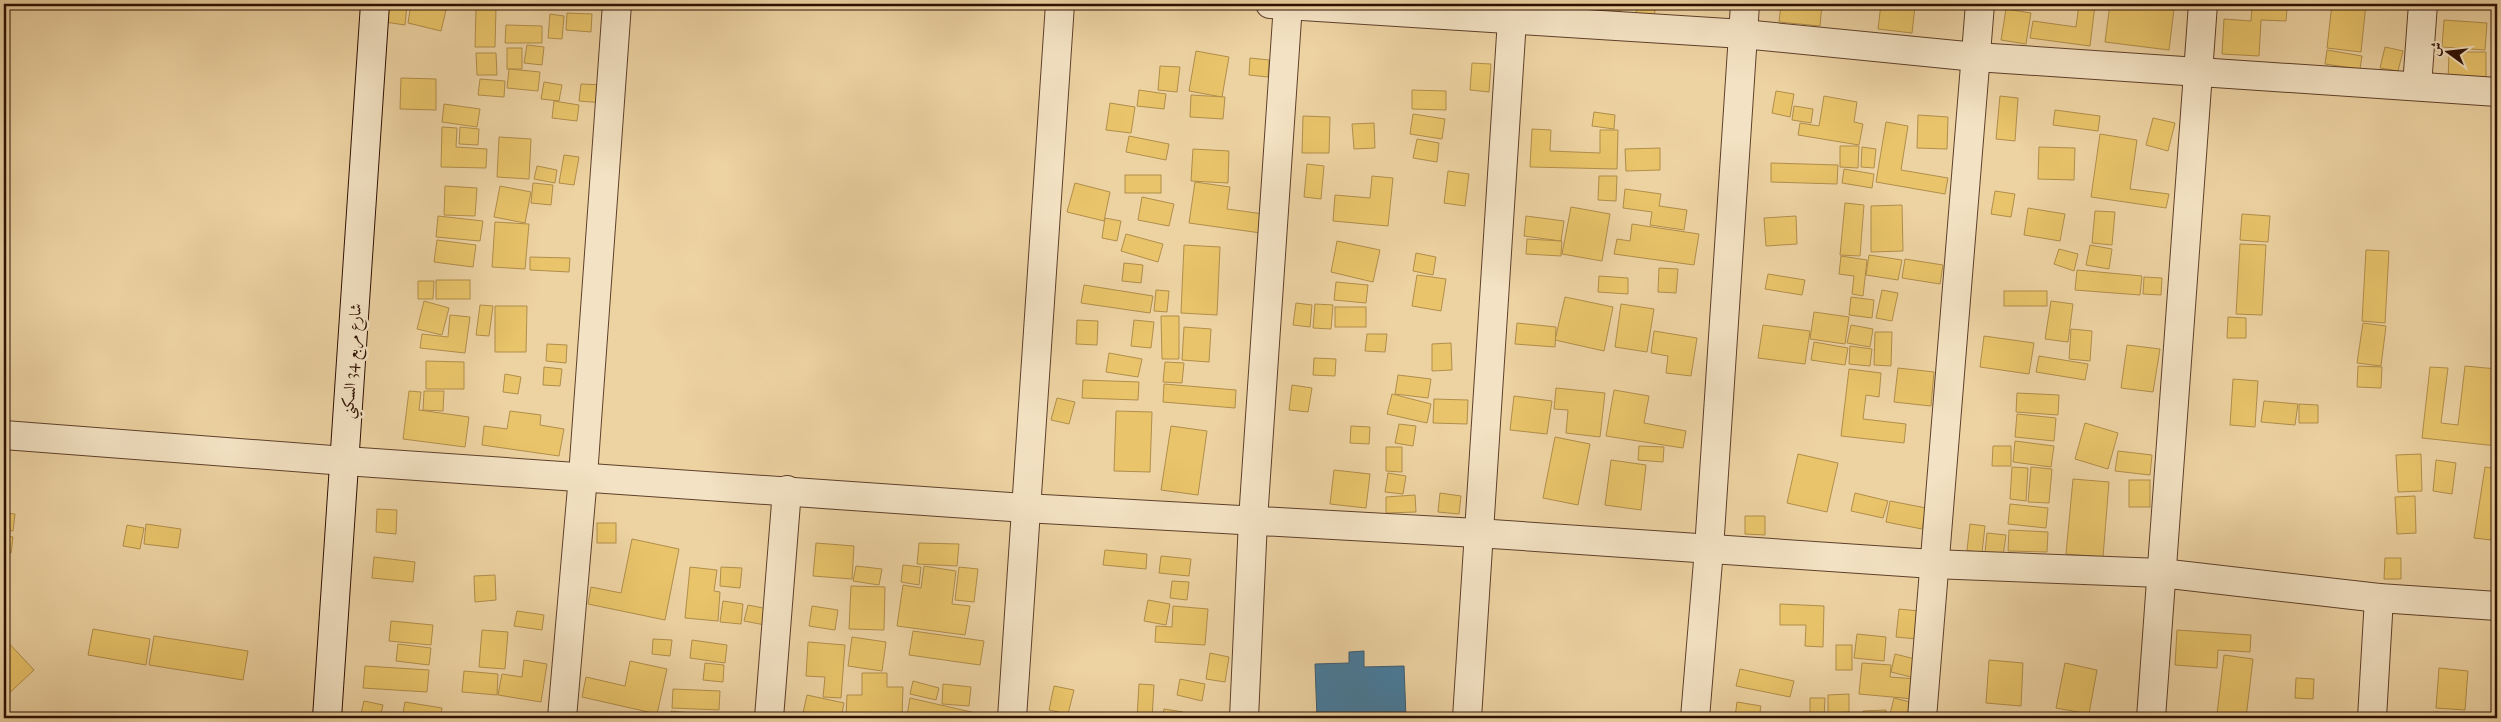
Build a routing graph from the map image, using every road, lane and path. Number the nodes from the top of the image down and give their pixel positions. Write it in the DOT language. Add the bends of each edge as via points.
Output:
graph roads {
  1 [pos="375,4"];
  2 [pos="617,4"];
  3 [pos="1060,4"];
  4 [pos="1282,4"];
  5 [pos="1745,4"];
  6 [pos="1980,4"];
  7 [pos="2203,4"];
  8 [pos="2423,4"];
  9 [pos="1512,11"];
  10 [pos="1744,34"];
  11 [pos="1976,57"];
  12 [pos="2199,70"];
  13 [pos="2416,86"];
  14 [pos="2497,92"];
  15 [pos="4,435"];
  16 [pos="345,461"];
  17 [pos="583,476"];
  18 [pos="787,490"];
  19 [pos="1025,508"];
  20 [pos="1253,520"];
  21 [pos="1478,533"];
  22 [pos="1709,549"];
  23 [pos="1933,564"];
  24 [pos="2161,573"];
  25 [pos="2379,598"];
  26 [pos="2497,606"];
  27 [pos="327,718"];
  28 [pos="562,718"];
  29 [pos="769,718"];
  30 [pos="1012,718"];
  31 [pos="1244,718"];
  32 [pos="1467,718"];
  33 [pos="1695,718"];
  34 [pos="1922,718"];
  35 [pos="2151,718"];
  36 [pos="2372,718"];
  1 -- 16 [label="street, شارع مربع 34 السكني"];
  2 -- 17 [label="street"];
  3 -- 19 [label="street"];
  4 -- 9 [label="street"];
  4 -- 20 [label="street"];
  5 -- 10 [label="street"];
  6 -- 11 [label="street"];
  7 -- 12 [label="street"];
  8 -- 13 [label="street"];
  9 -- 10 [label="street"];
  9 -- 21 [label="street"];
  10 -- 11 [label="street"];
  10 -- 22 [label="street"];
  11 -- 12 [label="street"];
  11 -- 23 [label="street"];
  12 -- 13 [label="street"];
  12 -- 24 [label="street"];
  13 -- 14 [label="street"];
  15 -- 16 [label="street"];
  16 -- 17 [label="street"];
  16 -- 27 [label="street, شارع مربع 34 السكني"];
  17 -- 18 [label="street"];
  17 -- 28 [label="street"];
  18 -- 19 [label="street"];
  18 -- 29 [label="street"];
  19 -- 20 [label="street"];
  19 -- 30 [label="street"];
  20 -- 21 [label="street"];
  20 -- 31 [label="street"];
  21 -- 22 [label="street"];
  21 -- 32 [label="street"];
  22 -- 23 [label="street"];
  22 -- 33 [label="street"];
  23 -- 24 [label="street"];
  23 -- 34 [label="street"];
  24 -- 25 [label="street"];
  24 -- 35 [label="street"];
  25 -- 26 [label="street"];
  25 -- 36 [label="street"];
}
